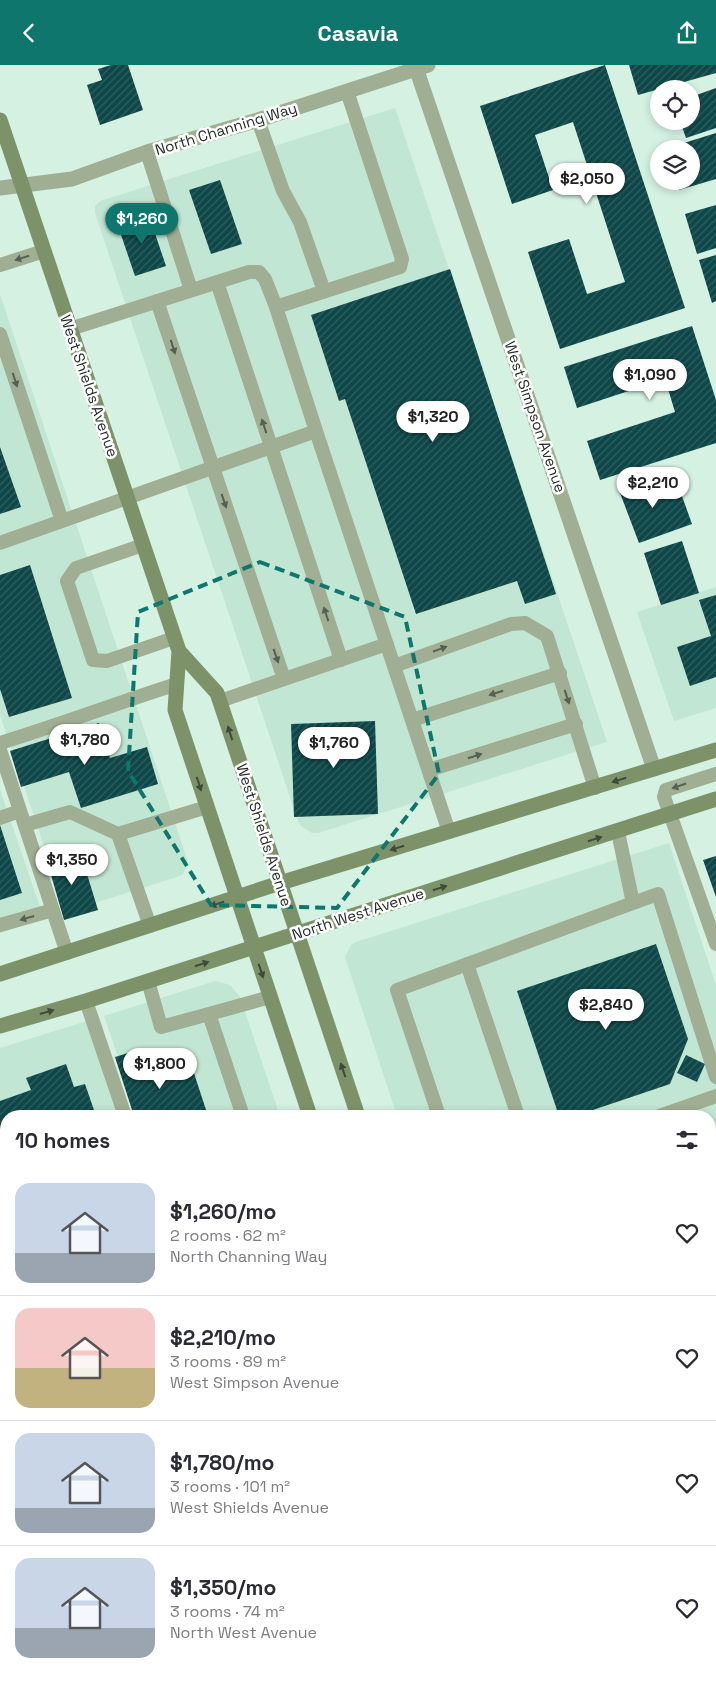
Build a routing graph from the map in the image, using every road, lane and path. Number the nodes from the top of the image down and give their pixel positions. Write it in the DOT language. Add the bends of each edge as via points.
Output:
graph roads {
  1 [pos="420,66"];
  2 [pos="347,91"];
  3 [pos="0,120"];
  4 [pos="258,120"];
  5 [pos="147,152"];
  6 [pos="22,186"];
  7 [pos="0,189"];
  8 [pos="44,251"];
  9 [pos="0,265"];
  10 [pos="217,282"];
  11 [pos="191,290"];
  12 [pos="324,291"];
  13 [pos="157,301"];
  14 [pos="276,307"];
  15 [pos="70,329"];
  16 [pos="0,334"];
  17 [pos="316,431"];
  18 [pos="270,447"];
  19 [pos="213,468"];
  20 [pos="127,497"];
  21 [pos="62,521"];
  22 [pos="0,543"];
  23 [pos="143,545"];
  24 [pos="176,645"];
  25 [pos="387,645"];
  26 [pos="341,660"];
  27 [pos="394,666"];
  28 [pos="560,673"];
  29 [pos="284,679"];
  30 [pos="176,684"];
  31 [pos="220,701"];
  32 [pos="412,720"];
  33 [pos="576,724"];
  34 [pos="0,743"];
  35 [pos="0,750"];
  36 [pos="716,750"];
  37 [pos="654,769"];
  38 [pos="429,770"];
  39 [pos="716,774"];
  40 [pos="595,787"];
  41 [pos="716,799"];
  42 [pos="207,807"];
  43 [pos="20,811"];
  44 [pos="670,814"];
  45 [pos="0,818"];
  46 [pos="25,825"];
  47 [pos="618,831"];
  48 [pos="450,832"];
  49 [pos="118,834"];
  50 [pos="280,883"];
  51 [pos="236,898"];
  52 [pos="633,903"];
  53 [pos="53,910"];
  54 [pos="0,925"];
  55 [pos="150,926"];
  56 [pos="296,934"];
  57 [pos="716,944"];
  58 [pos="252,947"];
  59 [pos="68,953"];
  60 [pos="468,964"];
  61 [pos="0,975"];
  62 [pos="148,981"];
  63 [pos="270,997"];
  64 [pos="86,1001"];
  65 [pos="209,1014"];
  66 [pos="0,1026"];
  67 [pos="716,1077"];
  68 [pos="716,1096"];
  69 [pos="123,1110"];
  70 [pos="240,1110"];
  71 [pos="308,1110"];
  72 [pos="356,1110"];
  73 [pos="437,1110"];
  74 [pos="516,1110"];
  75 [pos="676,1110"];
  1 -- 2 [label="street, North Channing Way"];
  1 -- 37 [label="street, West Simpson Avenue"];
  2 -- 4 [label="street, North Channing Way"];
  2 -- 12 [label="lane" via="402,259 400,267"];
  3 -- 6 [label="main road, West Shields Avenue"];
  4 -- 5 [label="street, North Channing Way"];
  4 -- 12 [label="lane" via="283,191 300,221"];
  5 -- 6 [label="street, North Channing Way" via="72,179"];
  5 -- 11 [label="lane"];
  6 -- 7 [label="street, North Channing Way"];
  6 -- 8 [label="main road, West Shields Avenue"];
  8 -- 9 [label="lane, one-way"];
  8 -- 15 [label="main road, West Shields Avenue"];
  10 -- 11 [label="lane"];
  10 -- 14 [label="lane" via="258,272 265,279"];
  18 -- 10 [label="lane, one-way"];
  11 -- 13 [label="lane"];
  12 -- 14 [label="lane"];
  13 -- 15 [label="lane"];
  13 -- 19 [label="lane, one-way"];
  14 -- 17 [label="lane"];
  15 -- 20 [label="main road, West Shields Avenue"];
  16 -- 21 [label="lane, one-way"];
  17 -- 18 [label="lane"];
  17 -- 25 [label="lane"];
  18 -- 19 [label="lane"];
  26 -- 18 [label="lane, one-way"];
  19 -- 20 [label="lane"];
  19 -- 29 [label="lane, one-way"];
  20 -- 21 [label="lane"];
  20 -- 23 [label="main road, West Shields Avenue"];
  21 -- 22 [label="lane"];
  23 -- 24 [label="main road, West Shields Avenue"];
  23 -- 24 [label="lane" via="76,568 67,581 94,660 107,661"];
  24 -- 30 [label="main road, West Shields Avenue"];
  24 -- 31 [label="main road, West Shields Avenue" via="217,693"];
  25 -- 26 [label="lane"];
  25 -- 27 [label="lane"];
  26 -- 29 [label="lane"];
  27 -- 28 [label="lane, one-way" via="511,624 525,623 547,636"];
  27 -- 32 [label="lane"];
  28 -- 32 [label="lane, one-way"];
  28 -- 33 [label="lane, one-way"];
  29 -- 31 [label="lane"];
  30 -- 34 [label="lane"];
  30 -- 42 [label="main road, West Shields Avenue, one-way" via="175,710"];
  50 -- 31 [label="main road, West Shields Avenue, one-way"];
  32 -- 38 [label="lane"];
  38 -- 33 [label="lane, one-way"];
  33 -- 40 [label="lane"];
  35 -- 43 [label="lane"];
  36 -- 37 [label="main road"];
  37 -- 40 [label="main road, one-way"];
  38 -- 48 [label="lane"];
  39 -- 44 [label="lane, one-way" via="666,791 664,797"];
  40 -- 48 [label="main road"];
  41 -- 44 [label="main road, North West Avenue"];
  42 -- 49 [label="lane"];
  42 -- 51 [label="main road, West Shields Avenue"];
  43 -- 45 [label="lane"];
  43 -- 46 [label="lane"];
  44 -- 47 [label="main road, North West Avenue"];
  44 -- 57 [label="lane"];
  46 -- 49 [label="lane" via="70,811"];
  46 -- 53 [label="lane"];
  47 -- 52 [label="lane"];
  56 -- 47 [label="main road, North West Avenue, one-way"];
  48 -- 50 [label="main road, one-way"];
  49 -- 55 [label="lane"];
  50 -- 51 [label="main road"];
  50 -- 56 [label="main road, West Shields Avenue"];
  51 -- 55 [label="main road, one-way"];
  51 -- 58 [label="main road, West Shields Avenue"];
  52 -- 60 [label="lane"];
  52 -- 67 [label="lane" via="658,894"];
  53 -- 54 [label="lane, one-way"];
  53 -- 59 [label="lane"];
  55 -- 59 [label="main road"];
  56 -- 58 [label="main road, North West Avenue"];
  72 -- 56 [label="main road, West Shields Avenue, one-way"];
  62 -- 58 [label="main road, North West Avenue, one-way"];
  58 -- 63 [label="main road, West Shields Avenue, one-way"];
  59 -- 61 [label="main road"];
  60 -- 73 [label="lane" via="397,990"];
  60 -- 74 [label="lane"];
  62 -- 64 [label="main road, North West Avenue"];
  62 -- 65 [label="lane" via="161,1027"];
  63 -- 65 [label="lane"];
  63 -- 71 [label="main road, West Shields Avenue"];
  66 -- 64 [label="main road, North West Avenue, one-way"];
  64 -- 69 [label="lane"];
  65 -- 70 [label="lane"];
  68 -- 75 [label="lane"];
}
